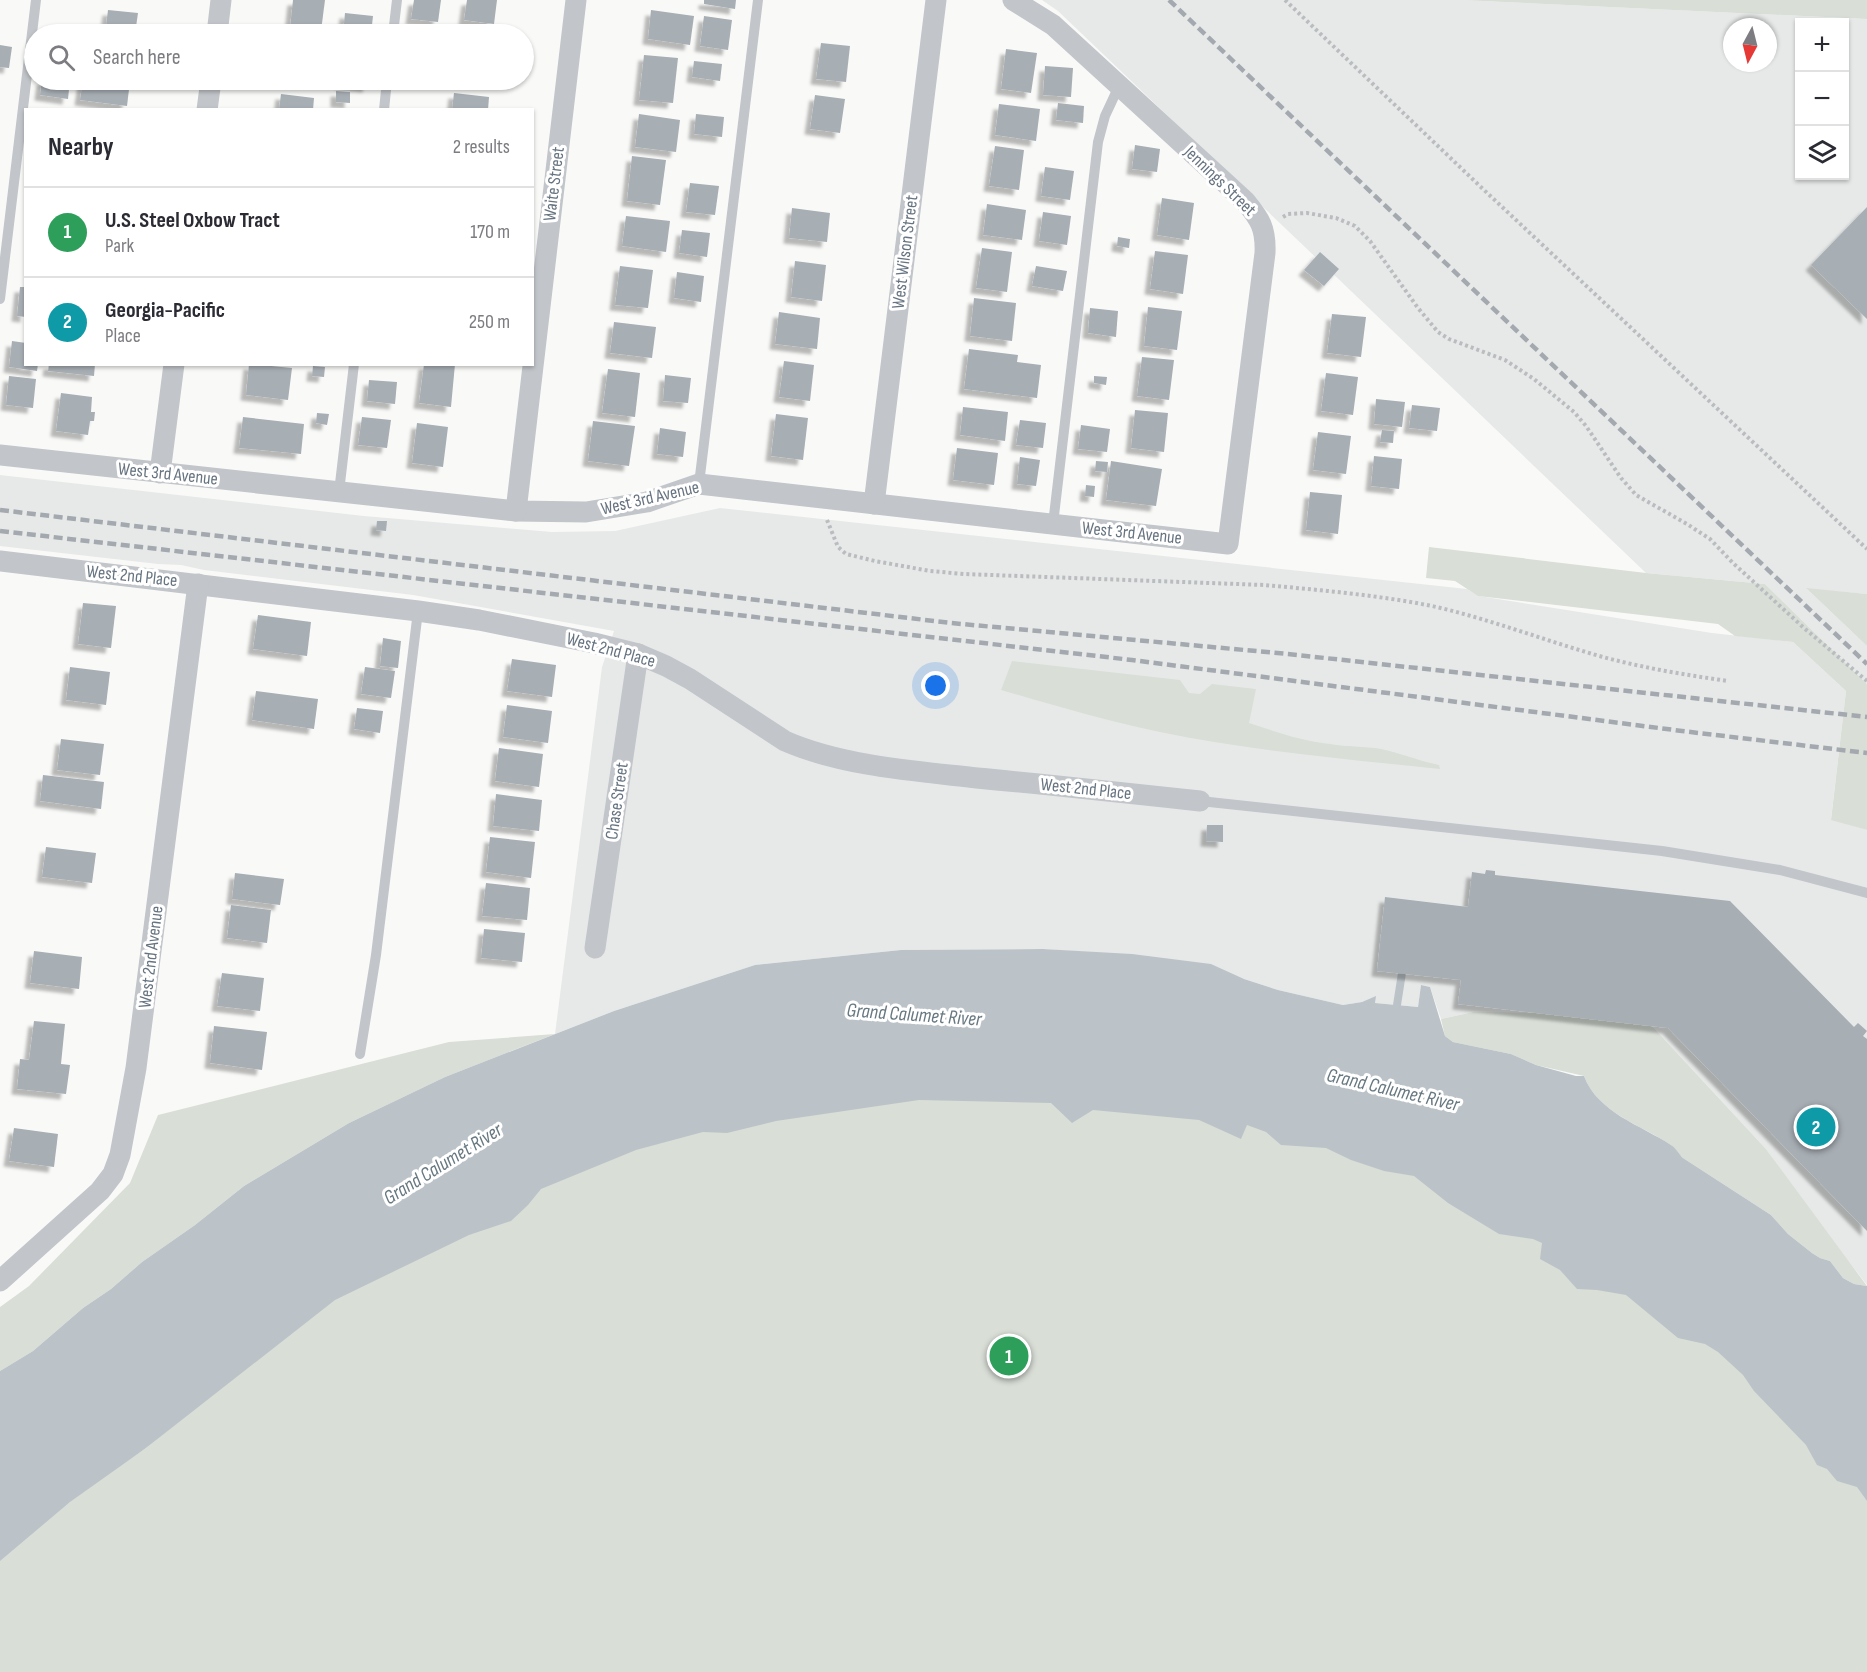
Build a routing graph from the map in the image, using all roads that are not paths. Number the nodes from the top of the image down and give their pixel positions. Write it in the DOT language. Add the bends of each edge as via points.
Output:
graph roads {
  1 [pos="36,0"];
  2 [pos="221,0"];
  3 [pos="397,0"];
  4 [pos="576,0"];
  5 [pos="758,0"];
  6 [pos="936,0"];
  7 [pos="1013,0"];
  8 [pos="33,24"];
  9 [pos="218,24"];
  10 [pos="394,24"];
  11 [pos="1119,86"];
  12 [pos="25,90"];
  13 [pos="210,90"];
  14 [pos="386,90"];
  15 [pos="207,108"];
  16 [pos="384,108"];
  17 [pos="0,299"];
  18 [pos="534,358"];
  19 [pos="174,366"];
  20 [pos="354,366"];
  21 [pos="533,366"];
  22 [pos="0,455"];
  23 [pos="160,473"];
  24 [pos="699,484"];
  25 [pos="339,492"];
  26 [pos="874,504"];
  27 [pos="516,512"];
  28 [pos="1053,524"];
  29 [pos="1228,543"];
  30 [pos="0,561"];
  31 [pos="198,584"];
  32 [pos="418,611"];
  33 [pos="638,654"];
  34 [pos="1200,801"];
  35 [pos="1867,893"];
  36 [pos="595,948"];
  37 [pos="360,1054"];
  38 [pos="0,1281"];
  1 -- 8 [label="lane"];
  2 -- 9 [label="street"];
  3 -- 10 [label="lane"];
  4 -- 18 [label="street, Waite Street"];
  5 -- 24 [label="lane"];
  6 -- 26 [label="street, West Wilson Street"];
  7 -- 11 [label="street, Jennings Street" via="1053,25"];
  11 -- 28 [label="lane" via="1098,142"];
  11 -- 29 [label="street, Jennings Street" via="1245,201 1263,225 1265,252"];
  12 -- 17 [label="lane"];
  13 -- 15 [label="street"];
  14 -- 16 [label="lane"];
  19 -- 23 [label="street"];
  20 -- 25 [label="lane"];
  21 -- 27 [label="street, Waite Street"];
  22 -- 23 [label="street, West 3rd Avenue"];
  23 -- 25 [label="street, West 3rd Avenue"];
  24 -- 26 [label="street, West 3rd Avenue"];
  24 -- 27 [label="street, West 3rd Avenue" via="647,502 586,512"];
  25 -- 27 [label="street, West 3rd Avenue"];
  26 -- 28 [label="street, West 3rd Avenue"];
  28 -- 29 [label="street, West 3rd Avenue"];
  30 -- 31 [label="street, West 2nd Place"];
  31 -- 32 [label="street, West 2nd Place"];
  31 -- 38 [label="street, West 2nd Avenue" via="138,1052 120,1155 113,1174 100,1191"];
  32 -- 33 [label="street, West 2nd Place"];
  32 -- 37 [label="lane" via="376,955"];
  33 -- 34 [label="street, West 2nd Place" via="690,679 785,741 822,754 923,772"];
  33 -- 36 [label="street, Chase Street"];
  34 -- 35 [label="lane" via="1683,854 1780,870"];
}
